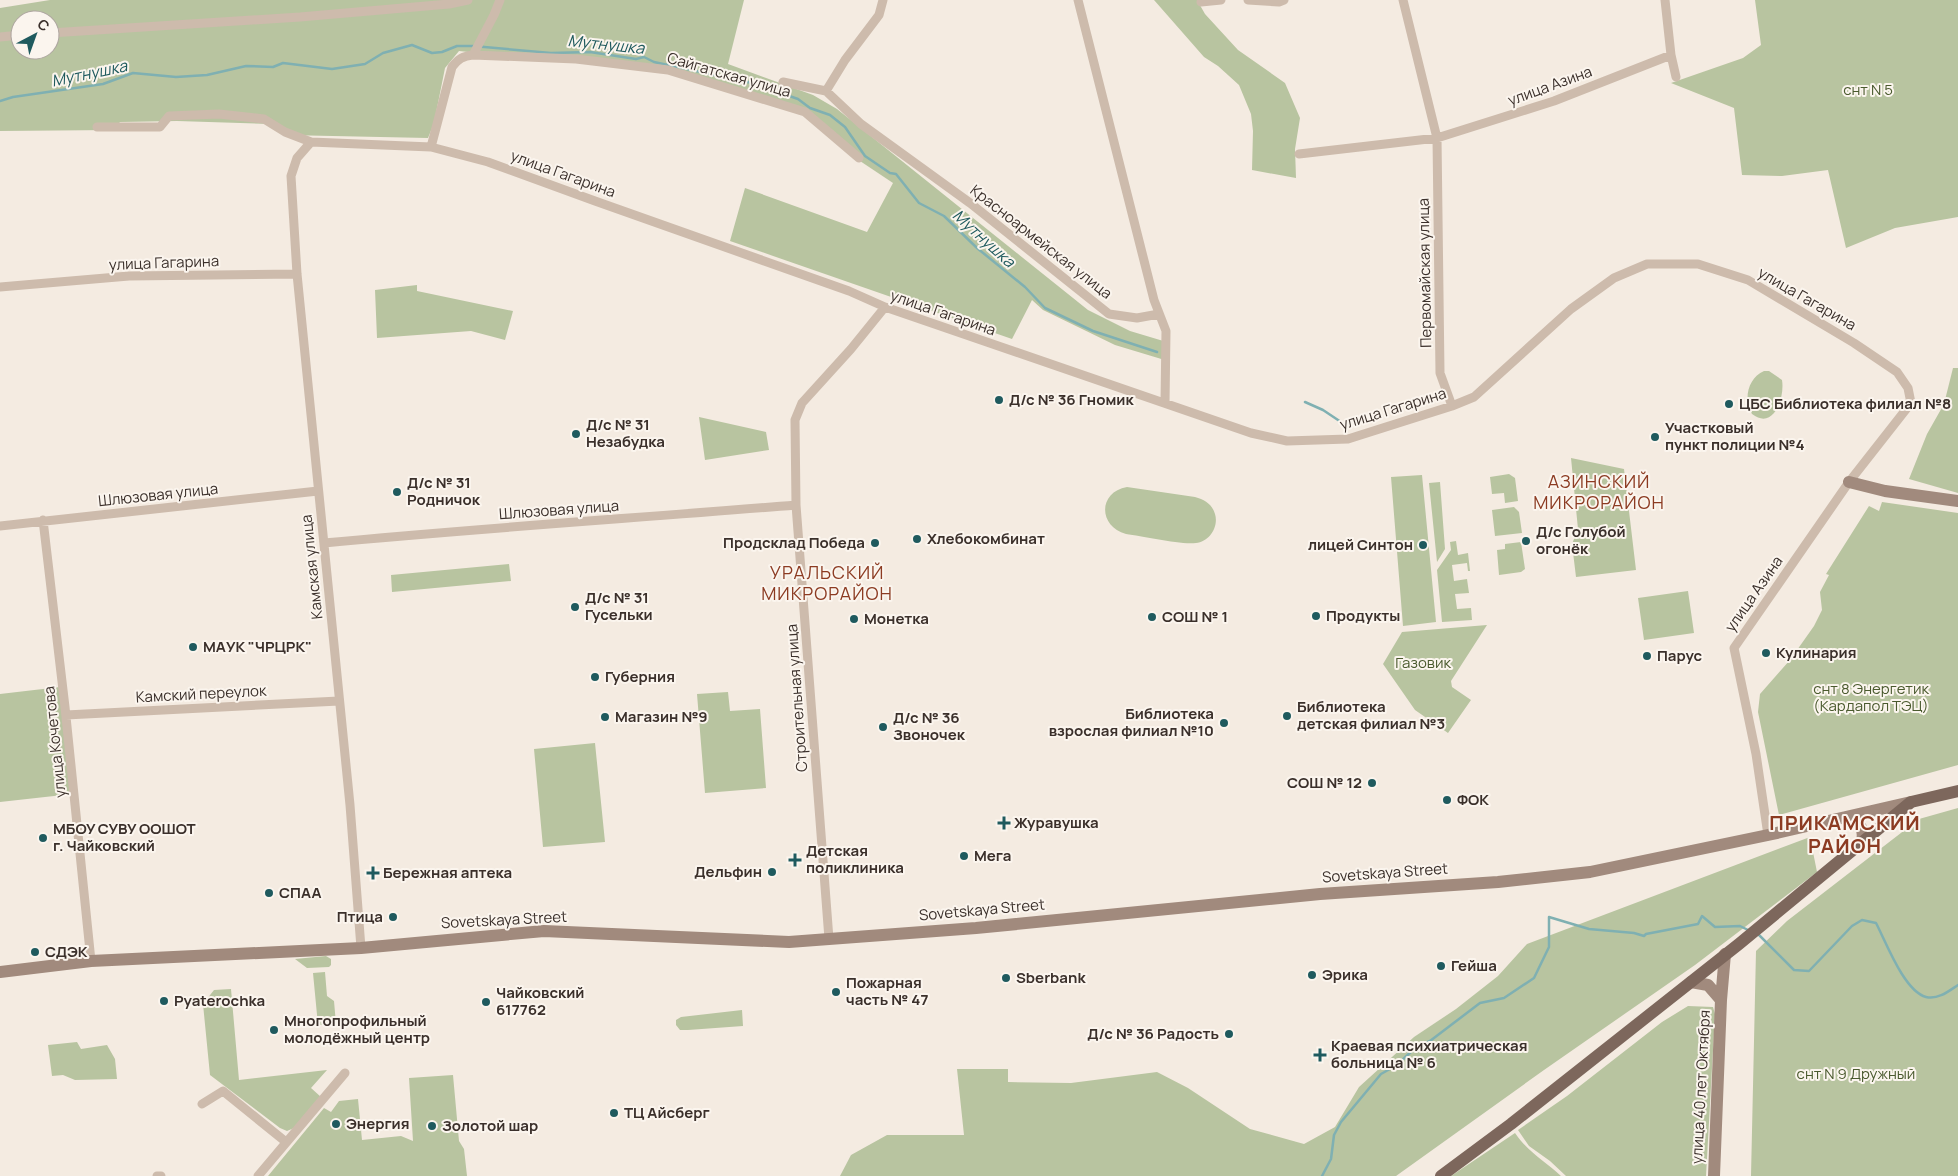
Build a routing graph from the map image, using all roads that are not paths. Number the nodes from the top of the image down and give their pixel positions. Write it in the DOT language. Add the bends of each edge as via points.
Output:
graph roads {
  1 [pos="468,0"];
  2 [pos="500,0"];
  3 [pos="883,0"];
  4 [pos="1078,0"];
  5 [pos="1221,0"];
  6 [pos="1248,0"];
  7 [pos="1284,0"];
  8 [pos="1404,0"];
  9 [pos="1665,0"];
  10 [pos="1201,2"];
  11 [pos="60,32"];
  12 [pos="473,55"];
  13 [pos="1671,55"];
  14 [pos="1676,76"];
  15 [pos="783,82"];
  16 [pos="826,91"];
  17 [pos="97,127"];
  18 [pos="1437,138"];
  19 [pos="311,142"];
  20 [pos="431,147"];
  21 [pos="1300,154"];
  22 [pos="860,158"];
  23 [pos="297,274"];
  24 [pos="0,287"];
  25 [pos="885,307"];
  26 [pos="1159,314"];
  27 [pos="1164,403"];
  28 [pos="1911,403"];
  29 [pos="1452,406"];
  30 [pos="1849,482"];
  31 [pos="318,491"];
  32 [pos="1958,501"];
  33 [pos="796,504"];
  34 [pos="43,520"];
  35 [pos="0,526"];
  36 [pos="324,543"];
  37 [pos="339,701"];
  38 [pos="66,715"];
  39 [pos="1958,790"];
  40 [pos="1911,802"];
  41 [pos="1846,817"];
  42 [pos="1768,835"];
  43 [pos="1862,842"];
  44 [pos="829,939"];
  45 [pos="362,948"];
  46 [pos="1725,954"];
  47 [pos="91,961"];
  48 [pos="0,972"];
  49 [pos="1691,982"];
  50 [pos="1722,1000"];
  51 [pos="345,1073"];
  52 [pos="202,1104"];
  53 [pos="286,1142"];
  54 [pos="157,1176"];
  55 [pos="161,1176"];
  56 [pos="258,1176"];
  57 [pos="1441,1176"];
  58 [pos="1714,1176"];
  1 -- 11 [label="street" via="300,17"];
  2 -- 12 [label="street"];
  3 -- 16 [label="street" via="879,15"];
  4 -- 26 [label="street"];
  5 -- 10 [label="street"];
  6 -- 7 [label="street"];
  8 -- 18 [label="street, Первомайская улица"];
  9 -- 13 [label="street"];
  12 -- 20 [label="street" via="457,60 452,67"];
  12 -- 22 [label="street, Сайгатская улица" via="576,59 668,70 805,112"];
  13 -- 14 [label="street"];
  13 -- 18 [label="street, улица Азина" via="1554,101"];
  15 -- 16 [label="street"];
  16 -- 26 [label="street, Красноармейская улица" via="861,124 970,203 1109,314 1137,318"];
  17 -- 19 [label="street, улица Гагарина" via="160,127 169,116 219,114 264,119"];
  18 -- 21 [label="street"];
  18 -- 29 [label="street, Первомайская улица" via="1440,373"];
  19 -- 20 [label="street, улица Гагарина"];
  19 -- 23 [label="street" via="296,158 291,176"];
  20 -- 25 [label="street, улица Гагарина" via="488,162 849,291"];
  23 -- 24 [label="street, улица Гагарина" via="129,276"];
  23 -- 31 [label="street, Камская улица"];
  25 -- 27 [label="street, улица Гагарина"];
  25 -- 33 [label="street, Строительная улица" via="802,403 795,420"];
  26 -- 27 [label="street" via="1166,331"];
  27 -- 29 [label="street, улица Гагарина" via="1251,433 1287,441 1348,439"];
  28 -- 29 [label="street, улица Гагарина" via="1908,388 1897,372 1748,280 1698,264 1646,264 1614,278 1571,309 1474,397"];
  28 -- 30 [label="street, улица Азина"];
  30 -- 32 [label="main road" via="1885,491"];
  30 -- 42 [label="street, улица Азина" via="1734,648 1756,754"];
  31 -- 34 [label="street, Шлюзовая улица"];
  31 -- 36 [label="street, Камская улица"];
  33 -- 36 [label="street, Шлюзовая улица"];
  33 -- 44 [label="street, Строительная улица"];
  34 -- 35 [label="street, Шлюзовая улица"];
  34 -- 38 [label="street, улица Кочетова"];
  36 -- 37 [label="street, Камская улица"];
  37 -- 38 [label="street, Камский переулок"];
  37 -- 45 [label="street, Камская улица"];
  38 -- 47 [label="street, улица Кочетова"];
  39 -- 40 [label="main road, Sovetskaya Street"];
  40 -- 41 [label="main road, Sovetskaya Street"];
  40 -- 43 [label="main road"];
  41 -- 42 [label="main road, Sovetskaya Street"];
  41 -- 43 [label="main road" via="1861,827 1864,833"];
  42 -- 44 [label="main road, Sovetskaya Street" via="1590,872"];
  43 -- 46 [label="main road"];
  44 -- 45 [label="main road, Sovetskaya Street" via="773,942 544,931"];
  45 -- 47 [label="main road, Sovetskaya Street"];
  46 -- 49 [label="main road"];
  46 -- 50 [label="main road, улица 40 лет Октября"];
  47 -- 48 [label="main road, Sovetskaya Street"];
  49 -- 50 [label="main road, улица 40 лет Октября" via="1708,984"];
  49 -- 57 [label="main road"];
  50 -- 58 [label="main road, улица 40 лет Октября"];
  51 -- 53 [label="street"];
  52 -- 53 [label="street" via="223,1091"];
  53 -- 56 [label="street"];
  54 -- 55 [label="street"];
}
